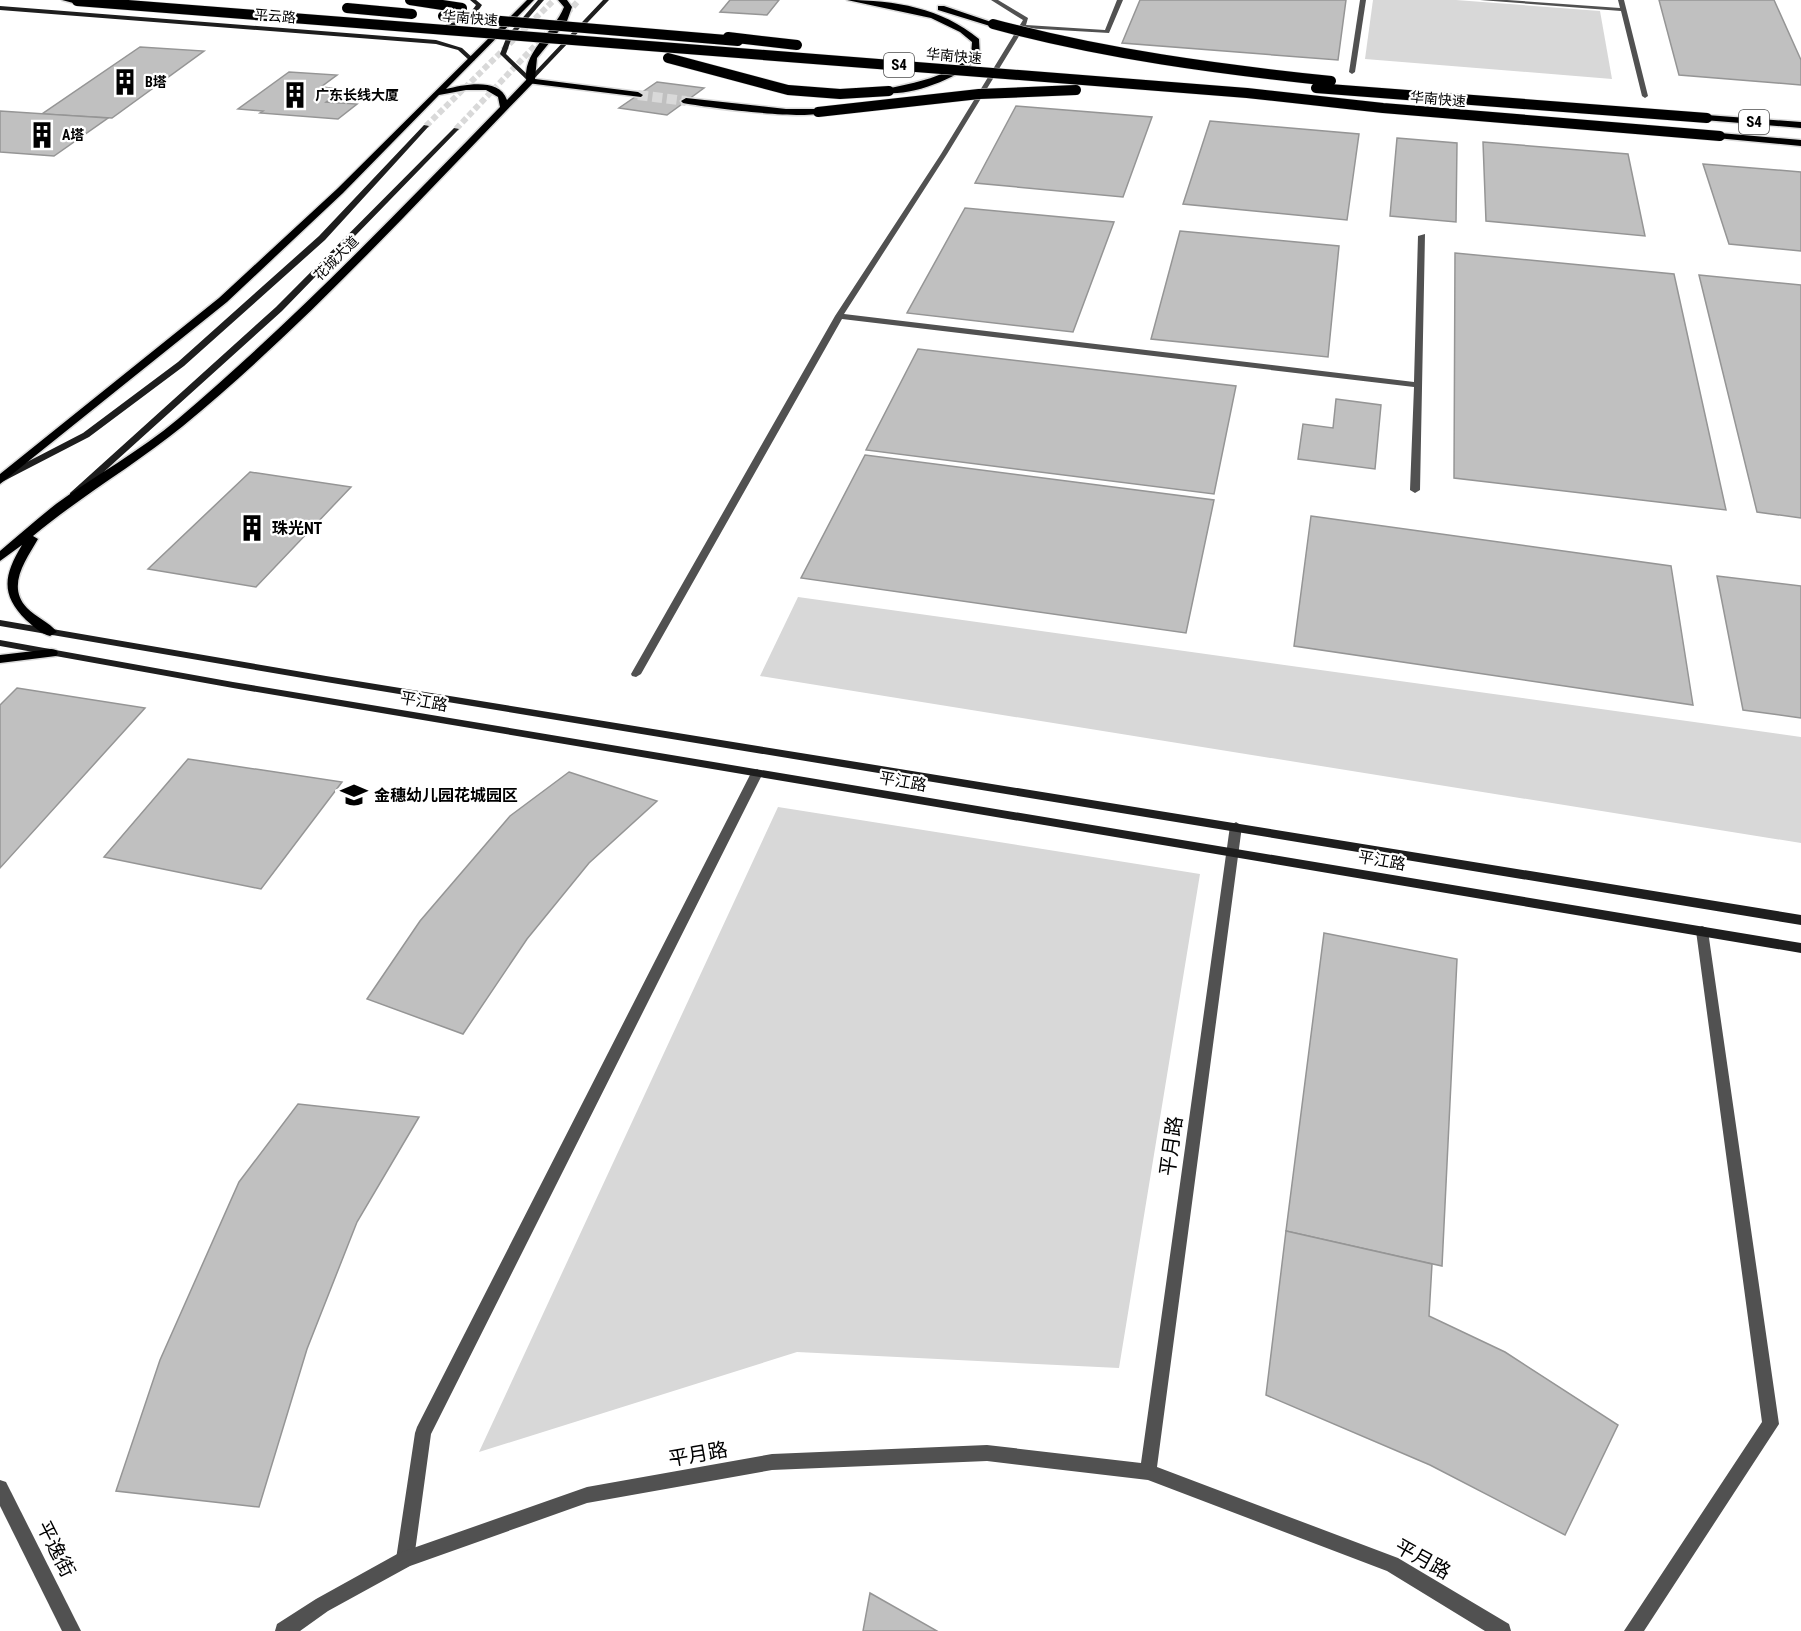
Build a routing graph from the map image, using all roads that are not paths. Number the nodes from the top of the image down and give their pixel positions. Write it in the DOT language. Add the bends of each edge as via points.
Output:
graph roads {
  1 [pos="68,0"];
  2 [pos="410,0"];
  3 [pos="473,0"];
  4 [pos="531,0"];
  5 [pos="541,0"];
  6 [pos="562,0"];
  7 [pos="606,0"];
  8 [pos="851,0"];
  9 [pos="908,0"];
  10 [pos="994,0"];
  11 [pos="1120,0"];
  12 [pos="1363,0"];
  13 [pos="1483,0"];
  14 [pos="1621,0"];
  15 [pos="77,1"];
  16 [pos="0,8"];
  17 [pos="342,8"];
  18 [pos="1624,10"];
  19 [pos="423,14"];
  20 [pos="434,15"];
  21 [pos="1022,26"];
  22 [pos="452,29"];
  23 [pos="378,36"];
  24 [pos="797,45"];
  25 [pos="808,46"];
  26 [pos="956,58"];
  27 [pos="472,60"];
  28 [pos="979,60"];
  29 [pos="991,62"];
  30 [pos="1015,63"];
  31 [pos="1119,72"];
  32 [pos="1352,72"];
  33 [pos="1131,73"];
  34 [pos="1143,74"];
  35 [pos="530,81"];
  36 [pos="436,93"];
  37 [pos="638,95"];
  38 [pos="1645,96"];
  39 [pos="686,101"];
  40 [pos="1487,103"];
  41 [pos="504,106"];
  42 [pos="1507,118"];
  43 [pos="1801,125"];
  44 [pos="426,126"];
  45 [pos="456,129"];
  46 [pos="1801,143"];
  47 [pos="1422,236"];
  48 [pos="839,315"];
  49 [pos="1418,385"];
  50 [pos="0,480"];
  51 [pos="1415,490"];
  52 [pos="60,507"];
  53 [pos="0,557"];
  54 [pos="0,623"];
  55 [pos="50,632"];
  56 [pos="0,643"];
  57 [pos="51,653"];
  58 [pos="0,659"];
  59 [pos="636,674"];
  60 [pos="757,773"];
  61 [pos="1236,826"];
  62 [pos="1232,852"];
  63 [pos="1801,920"];
  64 [pos="1702,931"];
  65 [pos="1801,948"];
  66 [pos="1148,1472"];
  67 [pos="0,1488"];
  68 [pos="405,1559"];
  69 [pos="72,1631"];
  70 [pos="284,1631"];
  71 [pos="1502,1631"];
  72 [pos="1633,1631"];
  1 -- 15 [label="highway, 华南快速 / S4"];
  2 -- 24 [label="highway, bridge"];
  3 -- 23 [label="street" via="478,8 452,25"];
  4 -- 27 [label="main road, 花城大道"];
  5 -- 35 [label="street" via="509,37 503,54"];
  6 -- 35 [label="highway" via="568,8 563,21 533,58"];
  7 -- 35 [label="street, 花城大道"];
  8 -- 22 [label="highway, bridge" via="930,15 965,30 975,40 975,57 954,74 919,86 840,94 788,90 685,61 635,52"];
  9 -- 40 [label="highway, bridge" via="1068,44 1176,64 1383,86"];
  10 -- 21 [label="street" via="1026,19"];
  11 -- 21 [label="street" via="1107,32"];
  12 -- 32 [label="street"];
  13 -- 18 [label="street"];
  14 -- 18 [label="street"];
  15 -- 22 [label="highway, 华南快速 / S4, bridge"];
  16 -- 23 [label="street, 平云路"];
  17 -- 19 [label="highway, 华南快速, bridge"];
  18 -- 38 [label="street"];
  20 -- 24 [label="highway, 华南快速, bridge"];
  21 -- 48 [label="street"];
  22 -- 42 [label="highway, 华南快速 / S4, bridge" via="1247,93"];
  23 -- 27 [label="street, 平云路" via="436,42 460,49"];
  24 -- 25 [label="highway, 华南快速"];
  26 -- 28 [label="highway, 华南快速"];
  27 -- 36 [label="main road, 花城大道"];
  29 -- 30 [label="highway, 华南快速"];
  31 -- 33 [label="highway"];
  34 -- 40 [label="highway, 华南快速 / S4, bridge"];
  35 -- 37 [label="highway"];
  35 -- 41 [label="main road, 花城大道"];
  36 -- 41 [label="main road" via="486,88 500,93"];
  36 -- 50 [label="main road, 花城大道" via="340,191 223,300"];
  39 -- 42 [label="highway, bridge" via="818,112 1047,90 1383,115"];
  40 -- 43 [label="highway, 华南快速 / S4, bridge"];
  41 -- 52 [label="main road, 花城大道" via="265,349 162,438"];
  42 -- 46 [label="highway, 华南快速 / S4, bridge"];
  44 -- 50 [label="street, 花城大道" via="322,238 164,377 86,435"];
  45 -- 52 [label="street, 花城大道" via="279,309"];
  47 -- 49 [label="street"];
  48 -- 49 [label="street"];
  48 -- 59 [label="street"];
  49 -- 51 [label="street"];
  52 -- 53 [label="main road, 花城大道"];
  52 -- 55 [label="main road" via="14,563 7,587 10,598 25,614"];
  54 -- 55 [label="street, 平江路"];
  55 -- 61 [label="street, 平江路"];
  56 -- 57 [label="street, 平江路"];
  57 -- 58 [label="main road"];
  57 -- 60 [label="street, 平江路"];
  60 -- 62 [label="street, 平江路"];
  60 -- 68 [label="street" via="423,1433"];
  61 -- 62 [label="street, 平月路"];
  61 -- 63 [label="street, 平江路"];
  62 -- 64 [label="street, 平江路"];
  62 -- 66 [label="street, 平月路"];
  64 -- 65 [label="street, 平江路"];
  64 -- 72 [label="street" via="1771,1424"];
  66 -- 68 [label="street, 平月路" via="987,1453 772,1462 586,1495"];
  66 -- 71 [label="street, 平月路" via="1392,1564"];
  67 -- 69 [label="street, 平逸街"];
  68 -- 70 [label="street, 平月路"];
}
